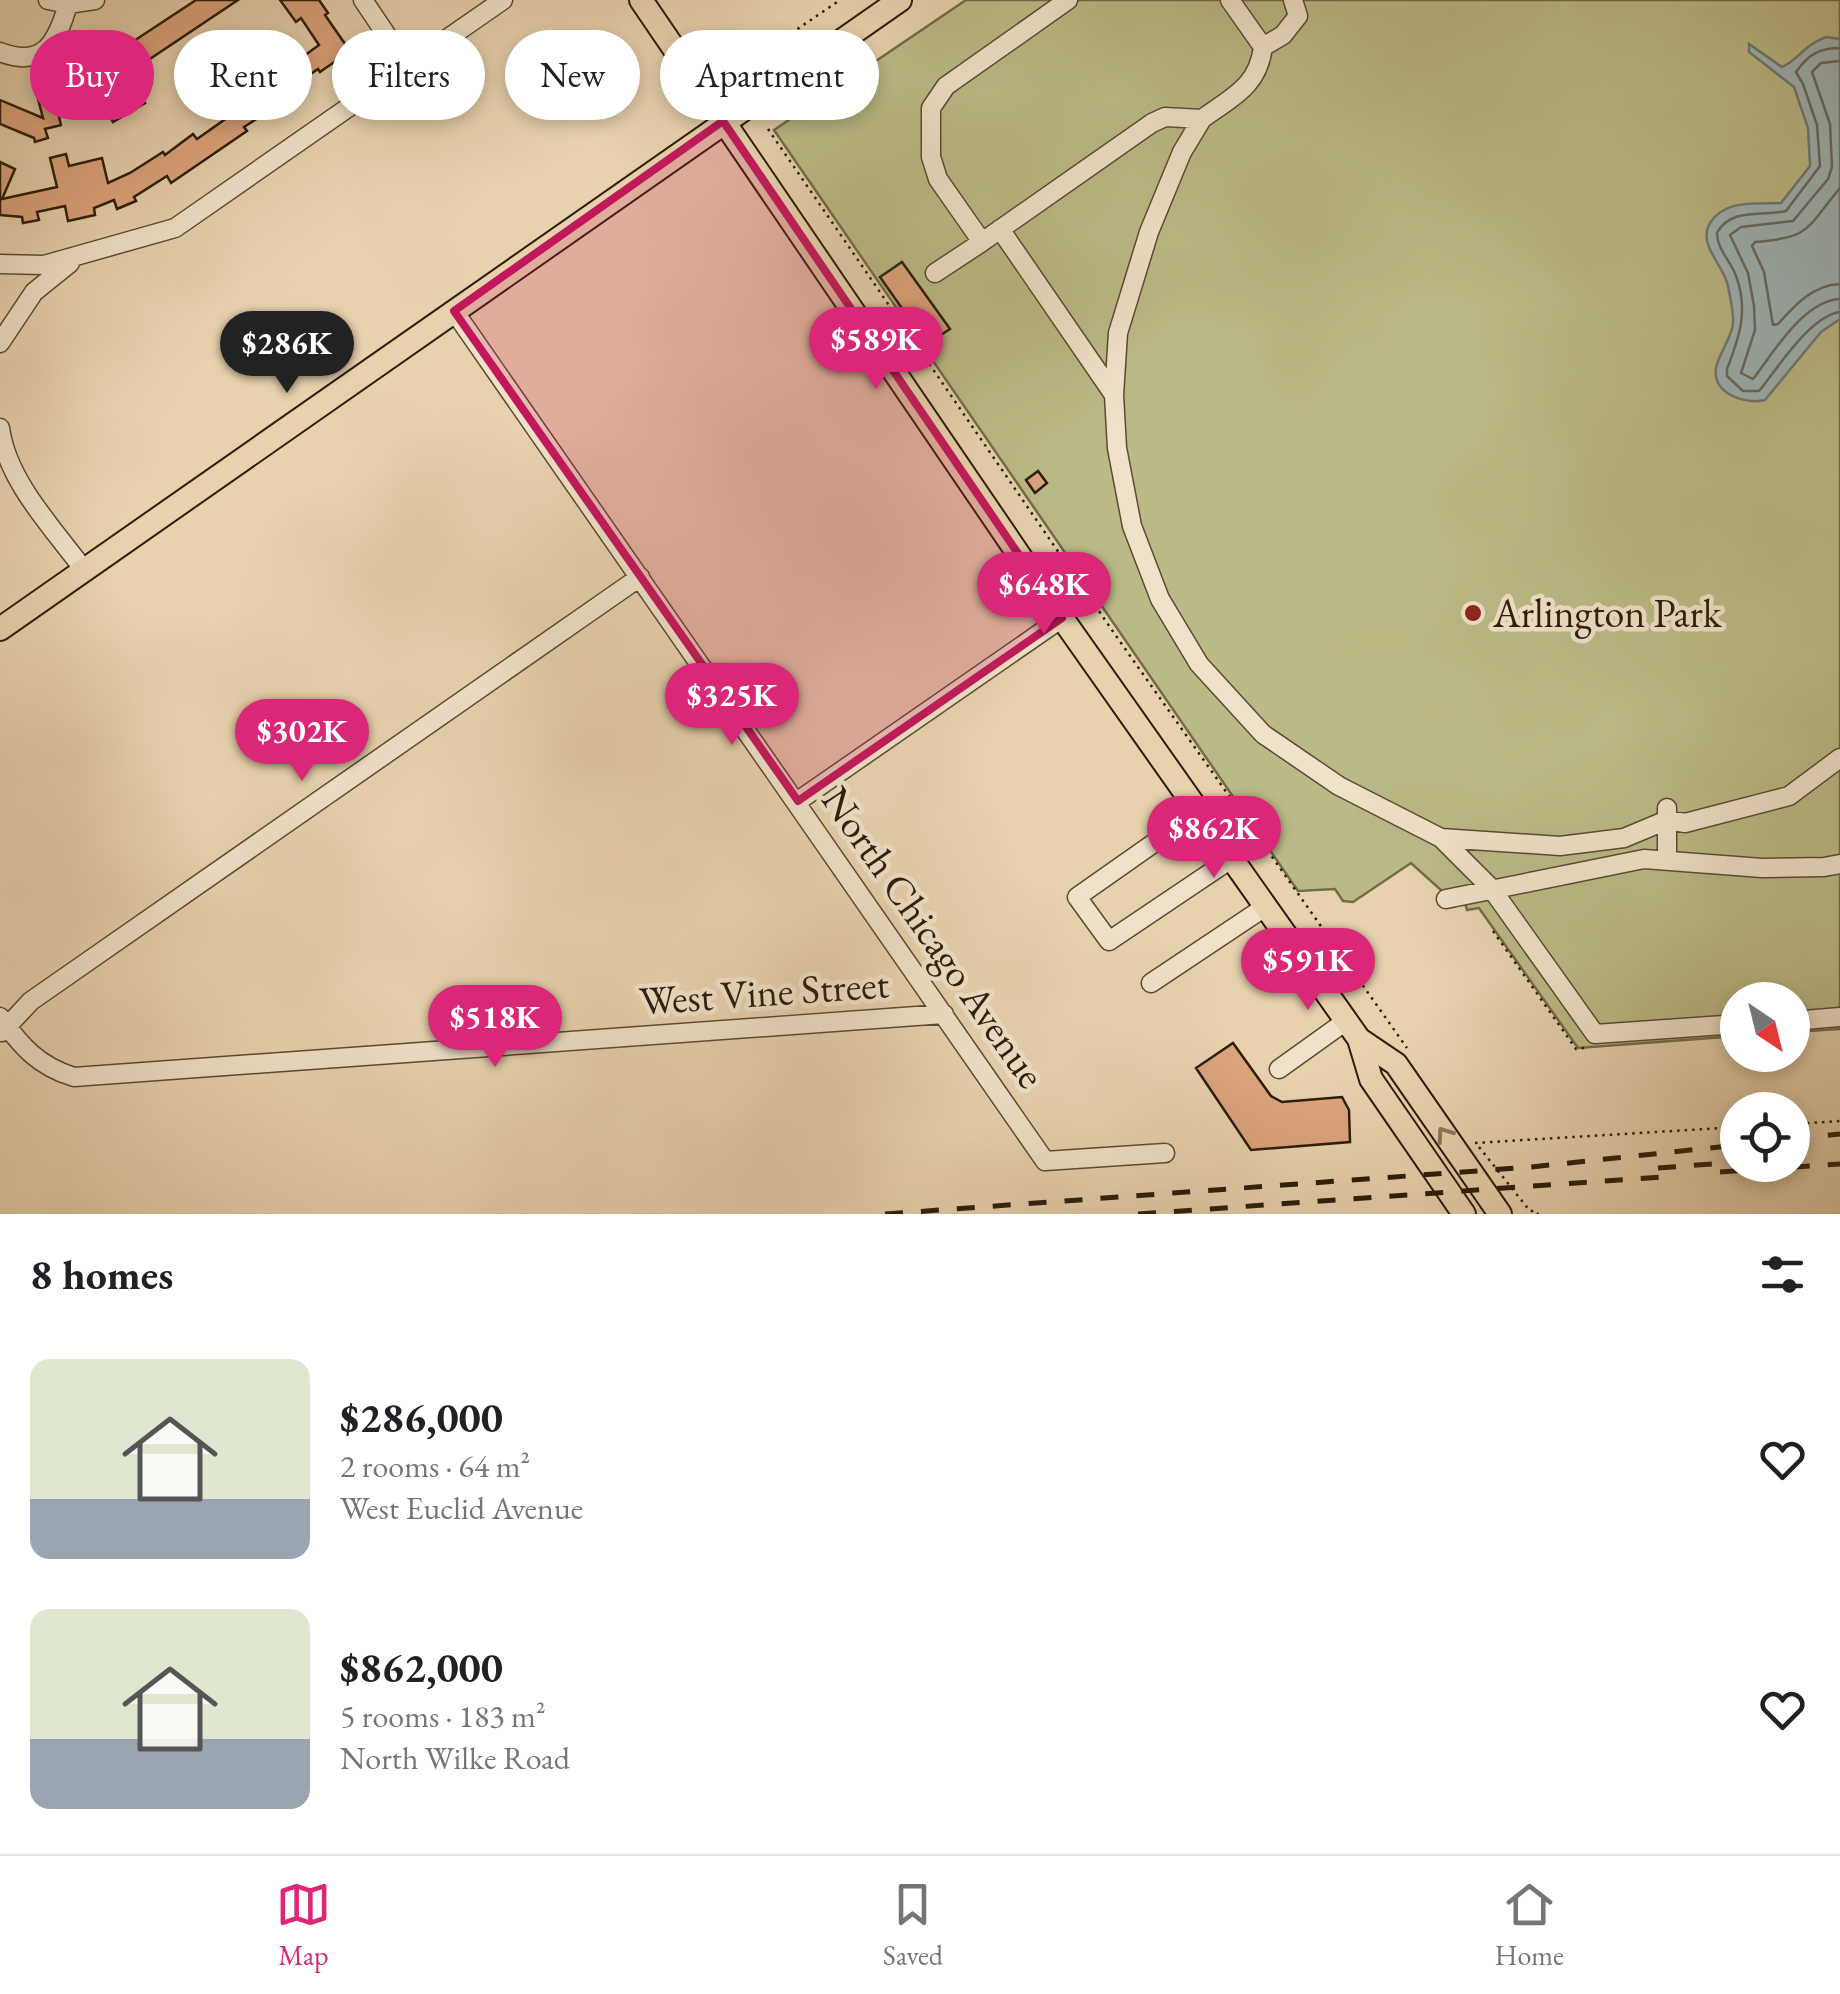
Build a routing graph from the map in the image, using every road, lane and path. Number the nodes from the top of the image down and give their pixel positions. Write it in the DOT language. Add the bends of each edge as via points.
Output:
graph roads {
  1 [pos="48,0"];
  2 [pos="94,0"];
  3 [pos="363,0"];
  4 [pos="503,0"];
  5 [pos="640,0"];
  6 [pos="840,0"];
  7 [pos="900,0"];
  8 [pos="1068,0"];
  9 [pos="1230,0"];
  10 [pos="1293,0"];
  11 [pos="68,4"];
  12 [pos="383,30"];
  13 [pos="460,30"];
  14 [pos="796,30"];
  15 [pos="1263,47"];
  16 [pos="0,52"];
  17 [pos="1202,119"];
  18 [pos="332,120"];
  19 [pos="723,121"];
  20 [pos="768,129"];
  21 [pos="1000,229"];
  22 [pos="982,242"];
  23 [pos="83,256"];
  24 [pos="0,264"];
  25 [pos="936,273"];
  26 [pos="454,311"];
  27 [pos="0,343"];
  28 [pos="1114,395"];
  29 [pos="0,428"];
  30 [pos="84,570"];
  31 [pos="640,577"];
  32 [pos="1062,618"];
  33 [pos="0,629"];
  34 [pos="1840,758"];
  35 [pos="798,801"];
  36 [pos="1198,812"];
  37 [pos="1667,814"];
  38 [pos="1441,838"];
  39 [pos="1231,858"];
  40 [pos="1666,860"];
  41 [pos="1840,864"];
  42 [pos="1491,888"];
  43 [pos="1446,899"];
  44 [pos="1265,907"];
  45 [pos="1339,952"];
  46 [pos="1151,984"];
  47 [pos="944,1014"];
  48 [pos="1840,1017"];
  49 [pos="1810,1020"];
  50 [pos="1720,1025"];
  51 [pos="2,1026"];
  52 [pos="1353,1030"];
  53 [pos="1279,1070"];
  54 [pos="1840,1121"];
  55 [pos="1810,1123"];
  56 [pos="1720,1128"];
  57 [pos="1165,1153"];
  58 [pos="1464,1214"];
  59 [pos="1500,1214"];
  60 [pos="1538,1214"];
  1 -- 11 [label="street"];
  2 -- 11 [label="street"];
  3 -- 12 [label="street"];
  4 -- 13 [label="street"];
  5 -- 19 [label="main road"];
  6 -- 14 [label="path"];
  7 -- 19 [label="main road"];
  8 -- 22 [label="street" via="946,86 931,108 938,179"];
  9 -- 15 [label="street"];
  10 -- 15 [label="street" via="1298,16"];
  11 -- 16 [label="street" via="50,46 32,58"];
  15 -- 17 [label="street" via="1250,84"];
  17 -- 21 [label="street" via="1152,123"];
  17 -- 28 [label="street" via="1149,232 1118,333"];
  18 -- 23 [label="street" via="175,228"];
  19 -- 26 [label="main road"];
  19 -- 32 [label="main road"];
  20 -- 45 [label="path"];
  21 -- 22 [label="street"];
  21 -- 28 [label="street"];
  22 -- 25 [label="street"];
  23 -- 24 [label="street"];
  23 -- 27 [label="street" via="34,292"];
  26 -- 30 [label="main road"];
  26 -- 31 [label="street, North Chicago Avenue"];
  28 -- 38 [label="street" via="1132,526 1160,599 1199,664 1263,734 1339,786"];
  29 -- 30 [label="street" via="16,476"];
  30 -- 33 [label="main road"];
  31 -- 35 [label="street, North Chicago Avenue"];
  31 -- 51 [label="street"];
  32 -- 35 [label="street"];
  32 -- 36 [label="main road"];
  34 -- 37 [label="street" via="1788,796 1685,823"];
  35 -- 47 [label="street, North Chicago Avenue"];
  36 -- 39 [label="main road"];
  36 -- 39 [label="street" via="1077,897 1109,941"];
  37 -- 38 [label="street" via="1624,838 1560,846"];
  37 -- 40 [label="street"];
  38 -- 42 [label="street"];
  39 -- 44 [label="main road"];
  40 -- 41 [label="street" via="1762,868"];
  40 -- 42 [label="street"];
  42 -- 43 [label="street"];
  42 -- 50 [label="street" via="1596,1034"];
  44 -- 46 [label="street"];
  44 -- 52 [label="main road"];
  47 -- 51 [label="street, West Vine Street" via="74,1077 27,1053"];
  47 -- 57 [label="street, North Chicago Avenue" via="1046,1160"];
  48 -- 49 [label="street"];
  52 -- 53 [label="street"];
  52 -- 58 [label="main road" via="1371,1079"];
  59 -- 52 [label="main road, one-way" via="1396,1064"];
  54 -- 55 [label="path"];
  56 -- 60 [label="path" via="1475,1143"];
}
